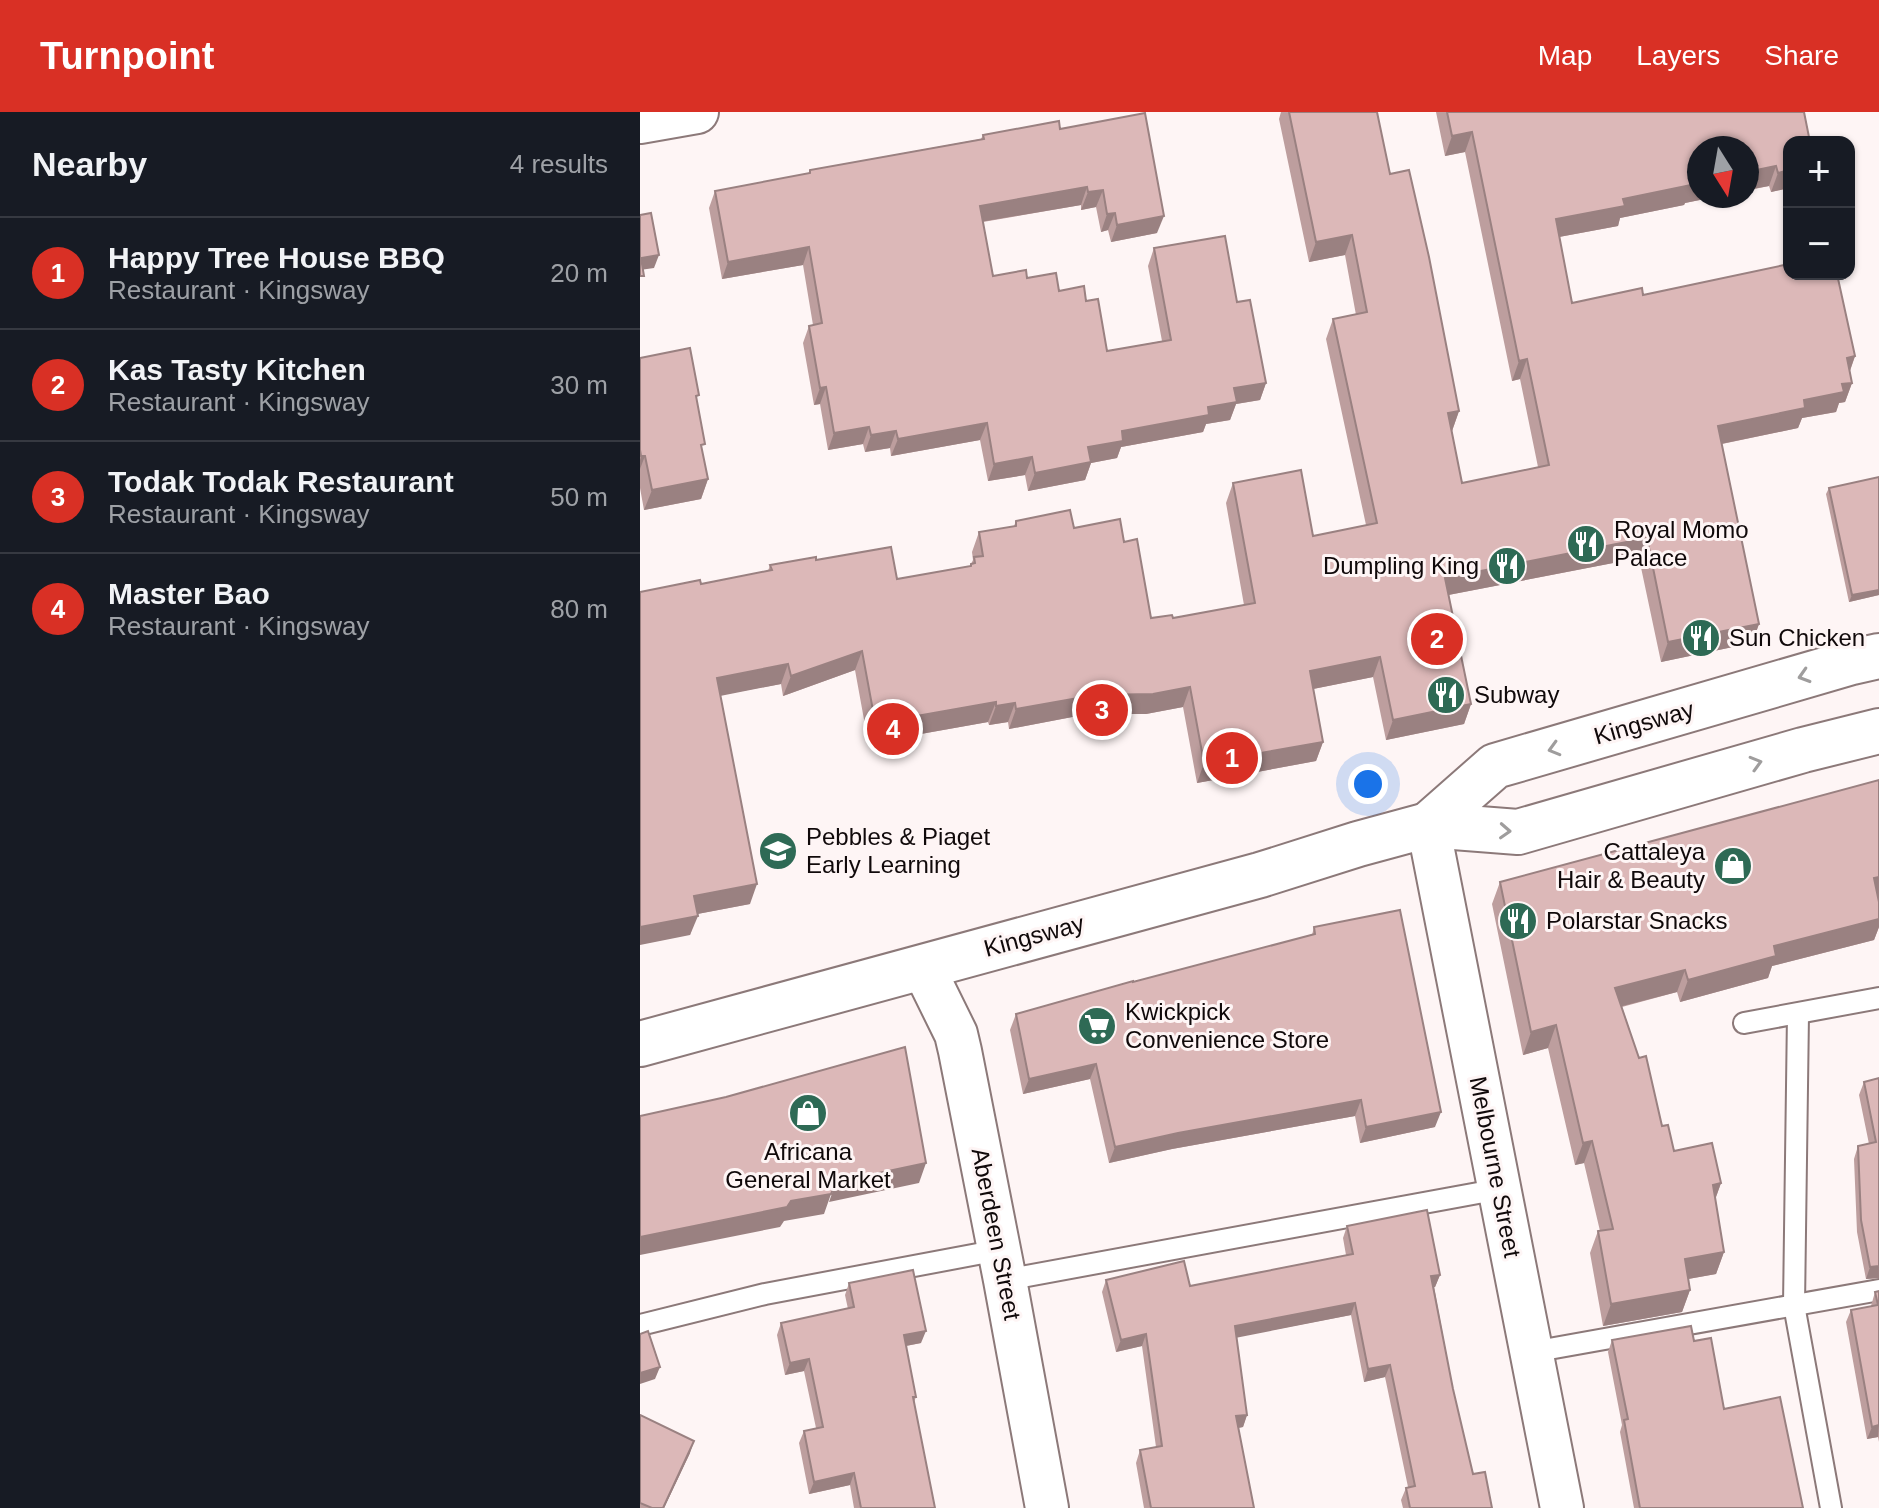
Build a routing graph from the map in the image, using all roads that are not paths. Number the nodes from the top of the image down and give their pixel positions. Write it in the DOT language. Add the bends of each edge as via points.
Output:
graph roads {
  1 [pos="697,112"];
  2 [pos="640,122"];
  3 [pos="1879,656"];
  4 [pos="1879,731"];
  5 [pos="1428,825"];
  6 [pos="923,967"];
  7 [pos="1879,998"];
  8 [pos="1798,1014"];
  9 [pos="1744,1023"];
  10 [pos="640,1044"];
  11 [pos="1500,1189"];
  12 [pos="1002,1265"];
  13 [pos="1879,1290"];
  14 [pos="1794,1305"];
  15 [pos="640,1325"];
  16 [pos="1532,1352"];
  17 [pos="1047,1508"];
  18 [pos="1562,1508"];
  19 [pos="1831,1508"];
  1 -- 2 [label="street"];
  3 -- 5 [label="main road, Kingsway, one-way" via="1495,766"];
  5 -- 4 [label="main road, Kingsway, one-way" via="1518,832"];
  5 -- 6 [label="main road, Kingsway"];
  5 -- 11 [label="street, Melbourne Street"];
  6 -- 10 [label="main road, Kingsway"];
  6 -- 12 [label="street, Aberdeen Street" via="956,1034"];
  7 -- 8 [label="lane"];
  8 -- 9 [label="lane"];
  8 -- 14 [label="lane"];
  11 -- 12 [label="lane"];
  11 -- 16 [label="street, Melbourne Street"];
  12 -- 15 [label="lane" via="765,1294"];
  12 -- 17 [label="street, Aberdeen Street"];
  13 -- 14 [label="lane"];
  14 -- 16 [label="lane"];
  14 -- 19 [label="lane"];
  16 -- 18 [label="street, Melbourne Street"];
}
